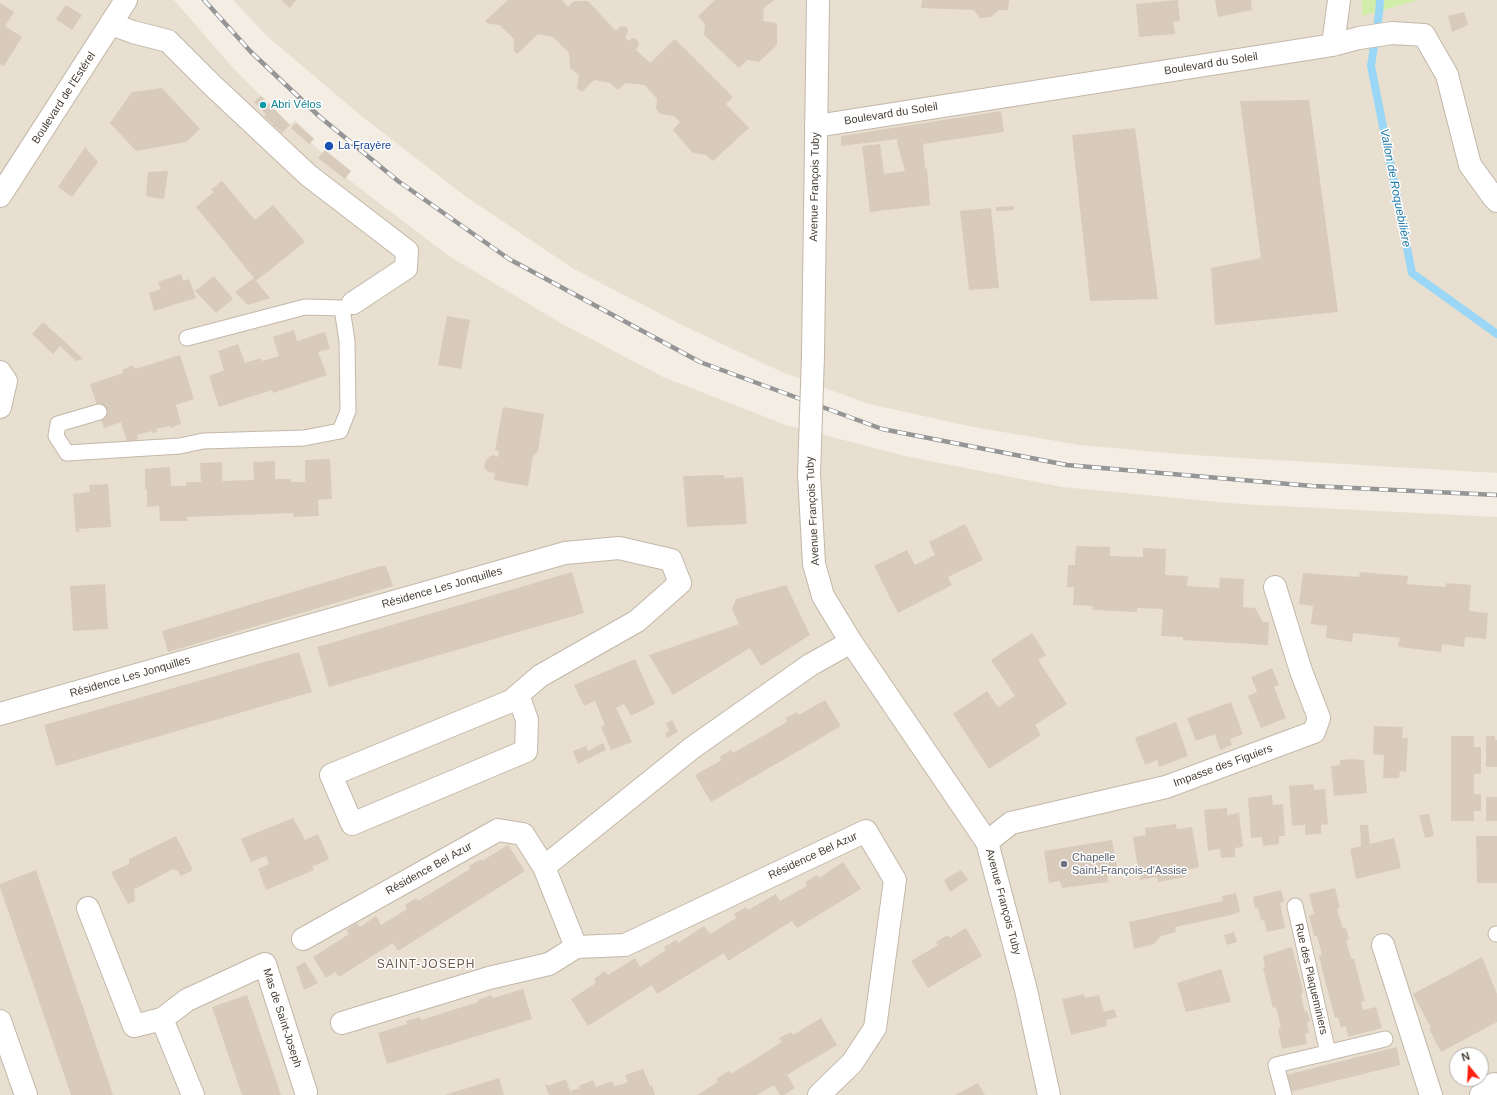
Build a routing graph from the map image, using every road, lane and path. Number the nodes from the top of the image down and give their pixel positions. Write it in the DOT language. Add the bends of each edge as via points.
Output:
graph roads {
  1 [pos="126,0"];
  2 [pos="818,0"];
  3 [pos="1339,0"];
  4 [pos="111,24"];
  5 [pos="1334,45"];
  6 [pos="816,126"];
  7 [pos="0,196"];
  8 [pos="1497,201"];
  9 [pos="348,305"];
  10 [pos="187,338"];
  11 [pos="0,372"];
  12 [pos="0,407"];
  13 [pos="99,412"];
  14 [pos="1275,587"];
  15 [pos="851,642"];
  16 [pos="518,695"];
  17 [pos="0,714"];
  18 [pos="987,842"];
  19 [pos="544,867"];
  20 [pos="1295,906"];
  21 [pos="88,908"];
  22 [pos="303,939"];
  23 [pos="1383,944"];
  24 [pos="576,947"];
  25 [pos="162,1019"];
  26 [pos="0,1021"];
  27 [pos="342,1023"];
  28 [pos="1385,1039"];
  29 [pos="1328,1053"];
  30 [pos="306,1092"];
  31 [pos="26,1095"];
  32 [pos="193,1095"];
  33 [pos="818,1095"];
  34 [pos="1049,1095"];
  35 [pos="1284,1095"];
  36 [pos="1431,1095"];
  1 -- 4 [label="street, Boulevard de l'Estérel"];
  2 -- 6 [label="street, Avenue François Tuby"];
  3 -- 5 [label="street"];
  4 -- 7 [label="street, Boulevard de l'Estérel"];
  4 -- 9 [label="street" via="168,42 308,175 407,251 406,268"];
  5 -- 6 [label="street, Boulevard du Soleil"];
  5 -- 8 [label="street, Boulevard du Soleil" via="1392,33 1424,35 1448,75 1470,164"];
  6 -- 15 [label="street, Avenue François Tuby, bridge" via="809,474 814,564 823,596"];
  9 -- 10 [label="lane" via="305,307"];
  9 -- 13 [label="lane" via="348,411 340,431 304,438 203,441 180,446 67,453 56,436 58,424"];
  11 -- 12 [label="street" via="6,381"];
  14 -- 18 [label="street, Impasse des Figuiers" via="1301,671 1319,718 1314,732 1166,787 1011,824"];
  15 -- 18 [label="street, Avenue François Tuby"];
  15 -- 19 [label="street" via="810,665 692,748"];
  16 -- 16 [label="street, Résidence Les Jonquilles" via="511,701 332,775 352,824 526,750 527,720"];
  16 -- 17 [label="street, Résidence Les Jonquilles" via="540,676 637,621 680,583 671,560 619,548 565,553"];
  18 -- 34 [label="street, Avenue François Tuby" via="1026,990"];
  19 -- 22 [label="street, Résidence Bel Azur" via="523,834 498,830"];
  19 -- 24 [label="street, Résidence Bel Azur"];
  20 -- 29 [label="lane, Rue des Plaqueminiers"];
  21 -- 25 [label="street, Mas de Saint-Joseph" via="134,1026"];
  23 -- 36 [label="street"];
  24 -- 27 [label="street, Résidence Bel Azur" via="549,964 489,978"];
  24 -- 33 [label="street, Résidence Bel Azur" via="625,945 866,832 895,880 875,1028 852,1063"];
  25 -- 30 [label="street, Mas de Saint-Joseph" via="187,1000 265,964"];
  25 -- 32 [label="street"];
  26 -- 31 [label="street"];
  28 -- 29 [label="lane"];
  29 -- 35 [label="lane" via="1276,1065"];
}
